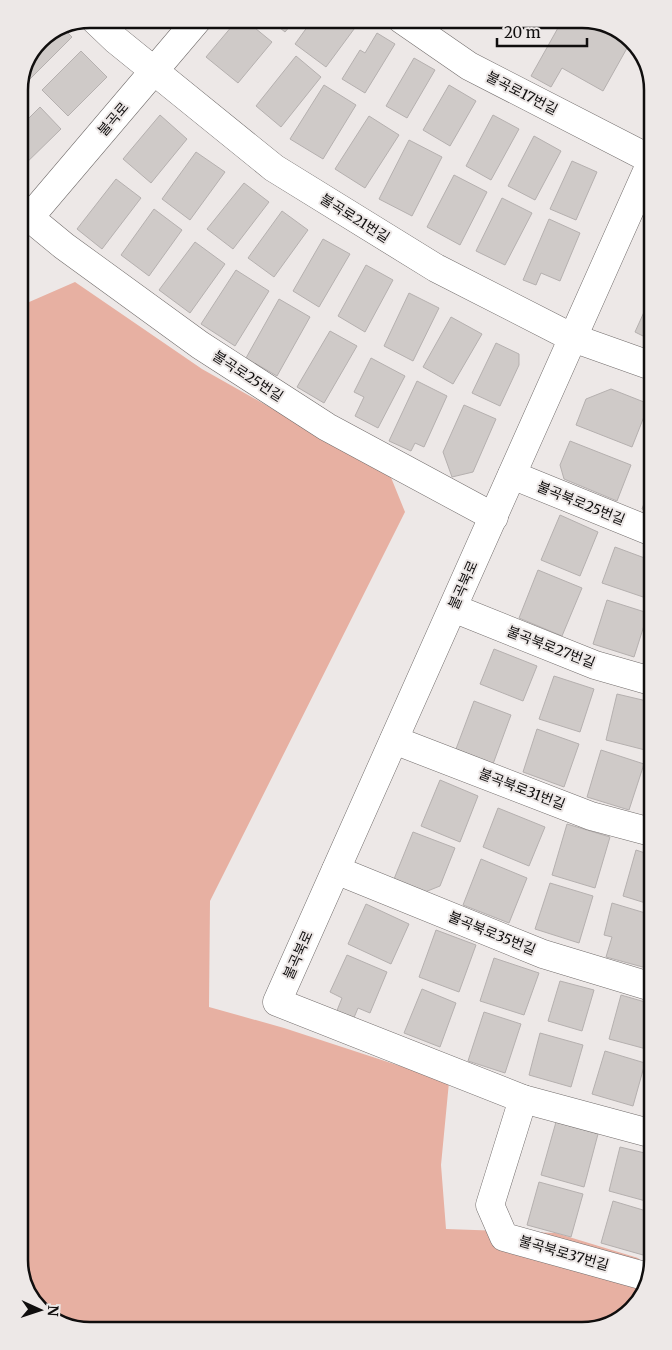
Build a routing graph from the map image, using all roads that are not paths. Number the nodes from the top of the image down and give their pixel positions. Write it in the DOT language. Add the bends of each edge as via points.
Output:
graph roads {
  1 [pos="103,28"];
  2 [pos="190,28"];
  3 [pos="414,28"];
  4 [pos="153,71"];
  5 [pos="644,156"];
  6 [pos="644,178"];
  7 [pos="28,210"];
  8 [pos="28,217"];
  9 [pos="573,338"];
  10 [pos="644,363"];
  11 [pos="512,475"];
  12 [pos="494,517"];
  13 [pos="644,530"];
  14 [pos="453,608"];
  15 [pos="644,679"];
  16 [pos="394,740"];
  17 [pos="644,830"];
  18 [pos="336,870"];
  19 [pos="644,985"];
  20 [pos="523,1099"];
  21 [pos="644,1132"];
  22 [pos="642,1275"];
  1 -- 4 [label="street, 불곡로21번길"];
  2 -- 4 [label="street, 불곡로"];
  3 -- 5 [label="street, 불곡로17번길" via="470,66"];
  4 -- 7 [label="street, 불곡로"];
  4 -- 9 [label="street, 불곡로21번길" via="274,168 436,268"];
  6 -- 9 [label="street, 불곡북로"];
  8 -- 12 [label="street, 불곡로25번길" via="200,345 326,427"];
  9 -- 10 [label="street, 불곡로21번길"];
  9 -- 11 [label="street, 불곡북로"];
  11 -- 12 [label="street, 불곡북로"];
  11 -- 13 [label="street, 불곡북로25번길"];
  12 -- 14 [label="street, 불곡북로"];
  14 -- 15 [label="street, 불곡북로27번길" via="596,665"];
  14 -- 16 [label="street, 불곡북로"];
  16 -- 17 [label="street, 불곡북로31번길" via="591,816"];
  16 -- 18 [label="street, 불곡북로"];
  18 -- 19 [label="street, 불곡북로35번길" via="543,954"];
  18 -- 20 [label="street, 불곡북로" via="278,1002"];
  20 -- 21 [label="street"];
  20 -- 22 [label="street, 불곡북로37번길" via="490,1205 504,1237"];
}
